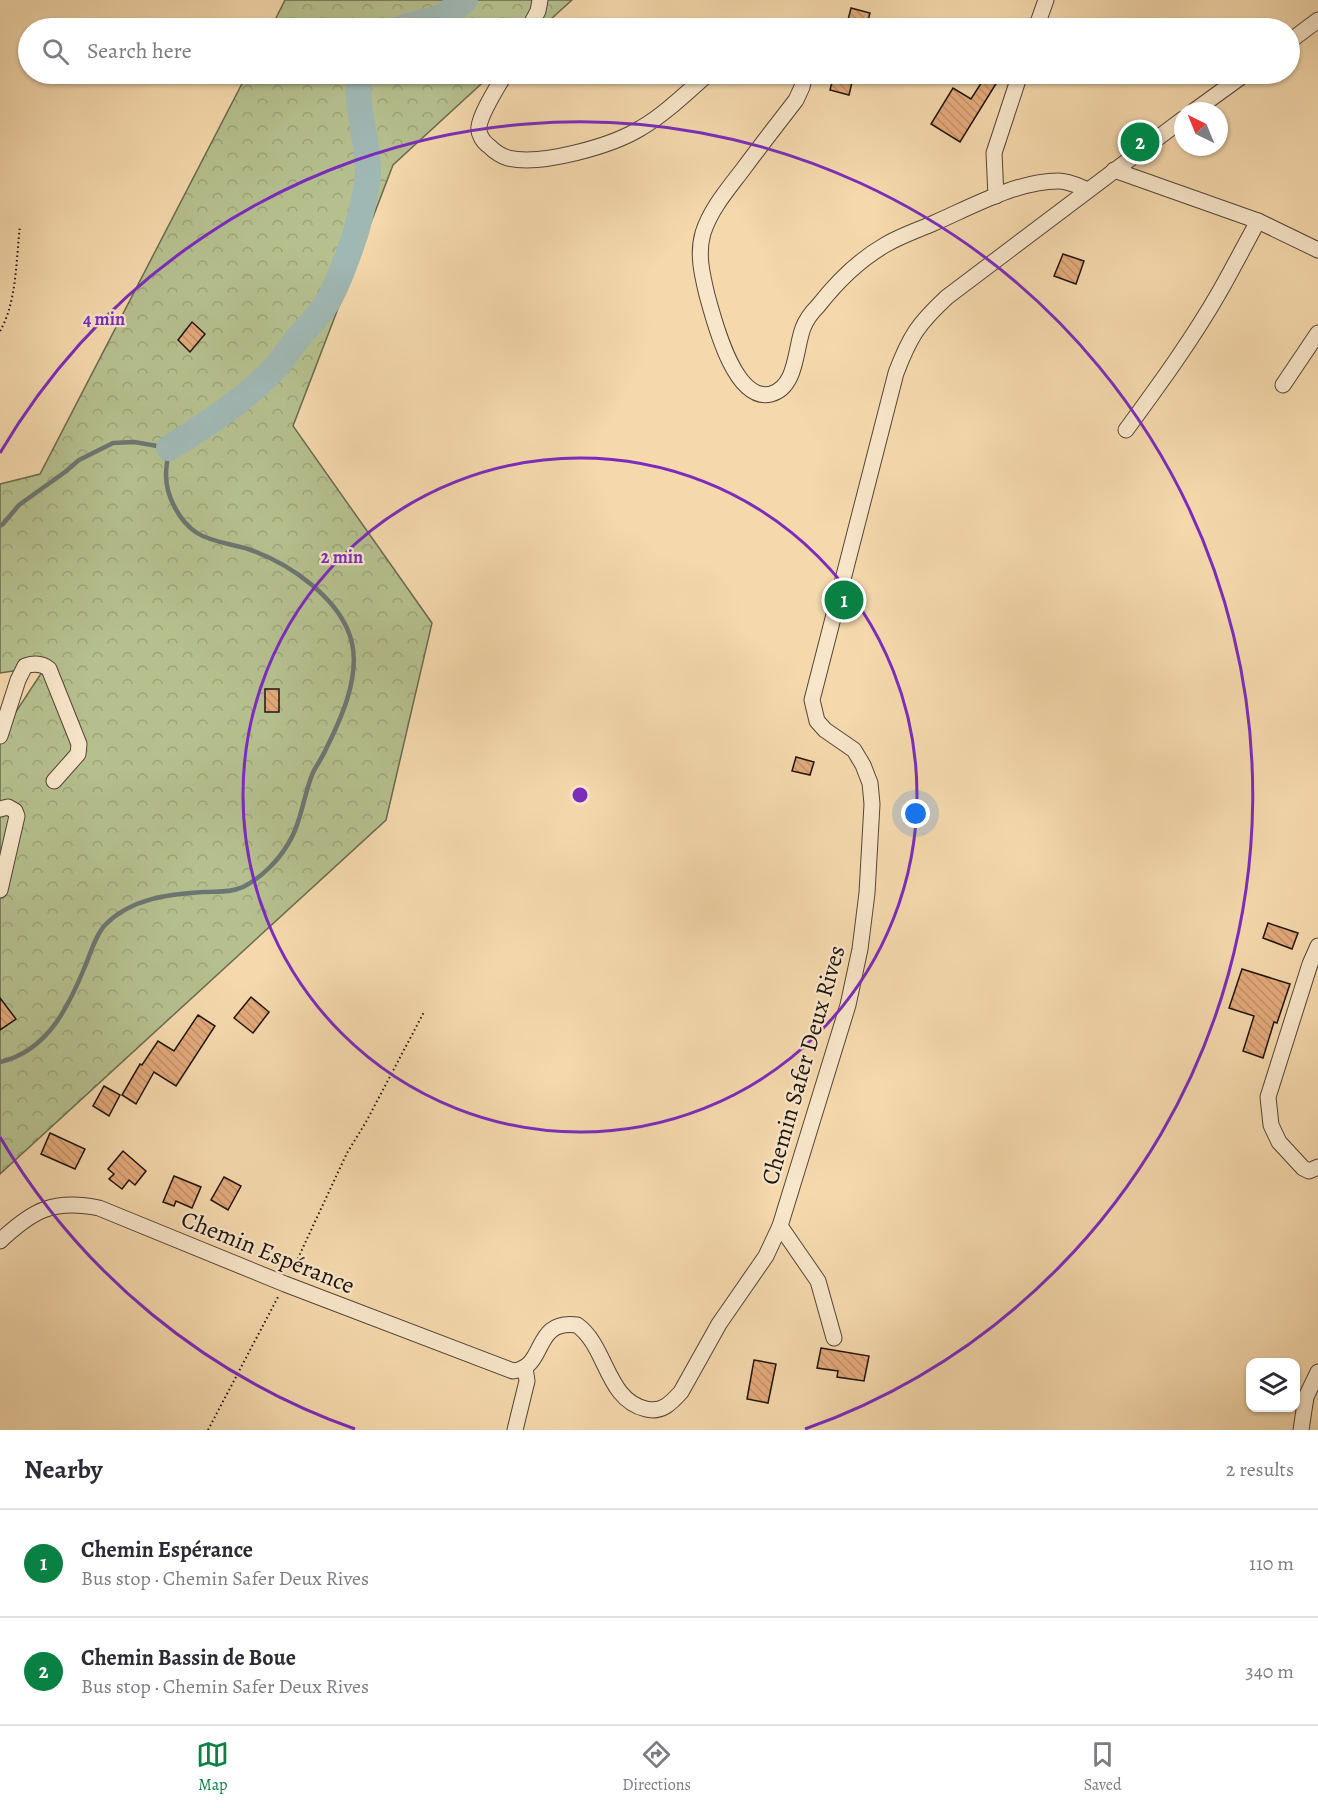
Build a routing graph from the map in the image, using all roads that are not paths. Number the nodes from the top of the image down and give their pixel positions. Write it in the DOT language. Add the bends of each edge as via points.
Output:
graph roads {
  1 [pos="540,0"];
  2 [pos="1046,0"];
  3 [pos="534,18"];
  4 [pos="1040,18"];
  5 [pos="1318,20"];
  6 [pos="1300,34"];
  7 [pos="500,84"];
  8 [pos="697,84"];
  9 [pos="803,84"];
  10 [pos="1017,84"];
  11 [pos="1231,84"];
  12 [pos="1206,102"];
  13 [pos="1174,126"];
  14 [pos="1114,170"];
  15 [pos="1088,190"];
  16 [pos="996,196"];
  17 [pos="1258,221"];
  18 [pos="1318,250"];
  19 [pos="1318,333"];
  20 [pos="1283,385"];
  21 [pos="1126,430"];
  22 [pos="0,736"];
  23 [pos="54,782"];
  24 [pos="0,809"];
  25 [pos="0,890"];
  26 [pos="1318,946"];
  27 [pos="1314,963"];
  28 [pos="1318,1167"];
  29 [pos="780,1226"];
  30 [pos="0,1241"];
  31 [pos="834,1338"];
  32 [pos="525,1368"];
  33 [pos="1318,1372"];
  34 [pos="515,1430"];
  35 [pos="1301,1430"];
  1 -- 3 [label="street"];
  2 -- 4 [label="street"];
  5 -- 6 [label="street"];
  7 -- 8 [label="street" via="479,125 481,138 502,155 518,159 560,156 615,140 640,129"];
  9 -- 16 [label="street" via="796,100 721,198 710,216 700,252 701,271 724,348 743,383 752,391 770,395 787,382 804,325 862,261 885,245"];
  10 -- 16 [label="street" via="994,153"];
  11 -- 12 [label="street"];
  13 -- 14 [label="street, Chemin Safer Deux Rives"];
  14 -- 15 [label="street, Chemin Safer Deux Rives"];
  14 -- 17 [label="street"];
  15 -- 16 [label="street" via="1065,181 1049,181"];
  15 -- 29 [label="street, Chemin Safer Deux Rives" via="946,297 915,329 896,373 812,700 817,721 854,750 870,783 867,893 860,949 848,1005"];
  17 -- 18 [label="street"];
  17 -- 21 [label="street" via="1214,301"];
  19 -- 20 [label="street"];
  22 -- 23 [label="street" via="25,666 44,665 79,744 78,754"];
  24 -- 25 [label="street" via="8,807 17,816"];
  26 -- 27 [label="street"];
  27 -- 28 [label="street" via="1268,1096 1271,1125 1279,1142 1303,1168 1309,1171"];
  29 -- 31 [label="street" via="818,1281"];
  29 -- 32 [label="street, Chemin Safer Deux Rives" via="766,1256 718,1324 681,1392 665,1408 651,1410 630,1403 615,1386 589,1336 577,1325 559,1325 551,1331"];
  30 -- 32 [label="street, Chemin Espérance" via="38,1211 79,1204 99,1208 508,1370"];
  32 -- 34 [label="street" via="527,1381"];
  33 -- 35 [label="street" via="1306,1397"];
}
